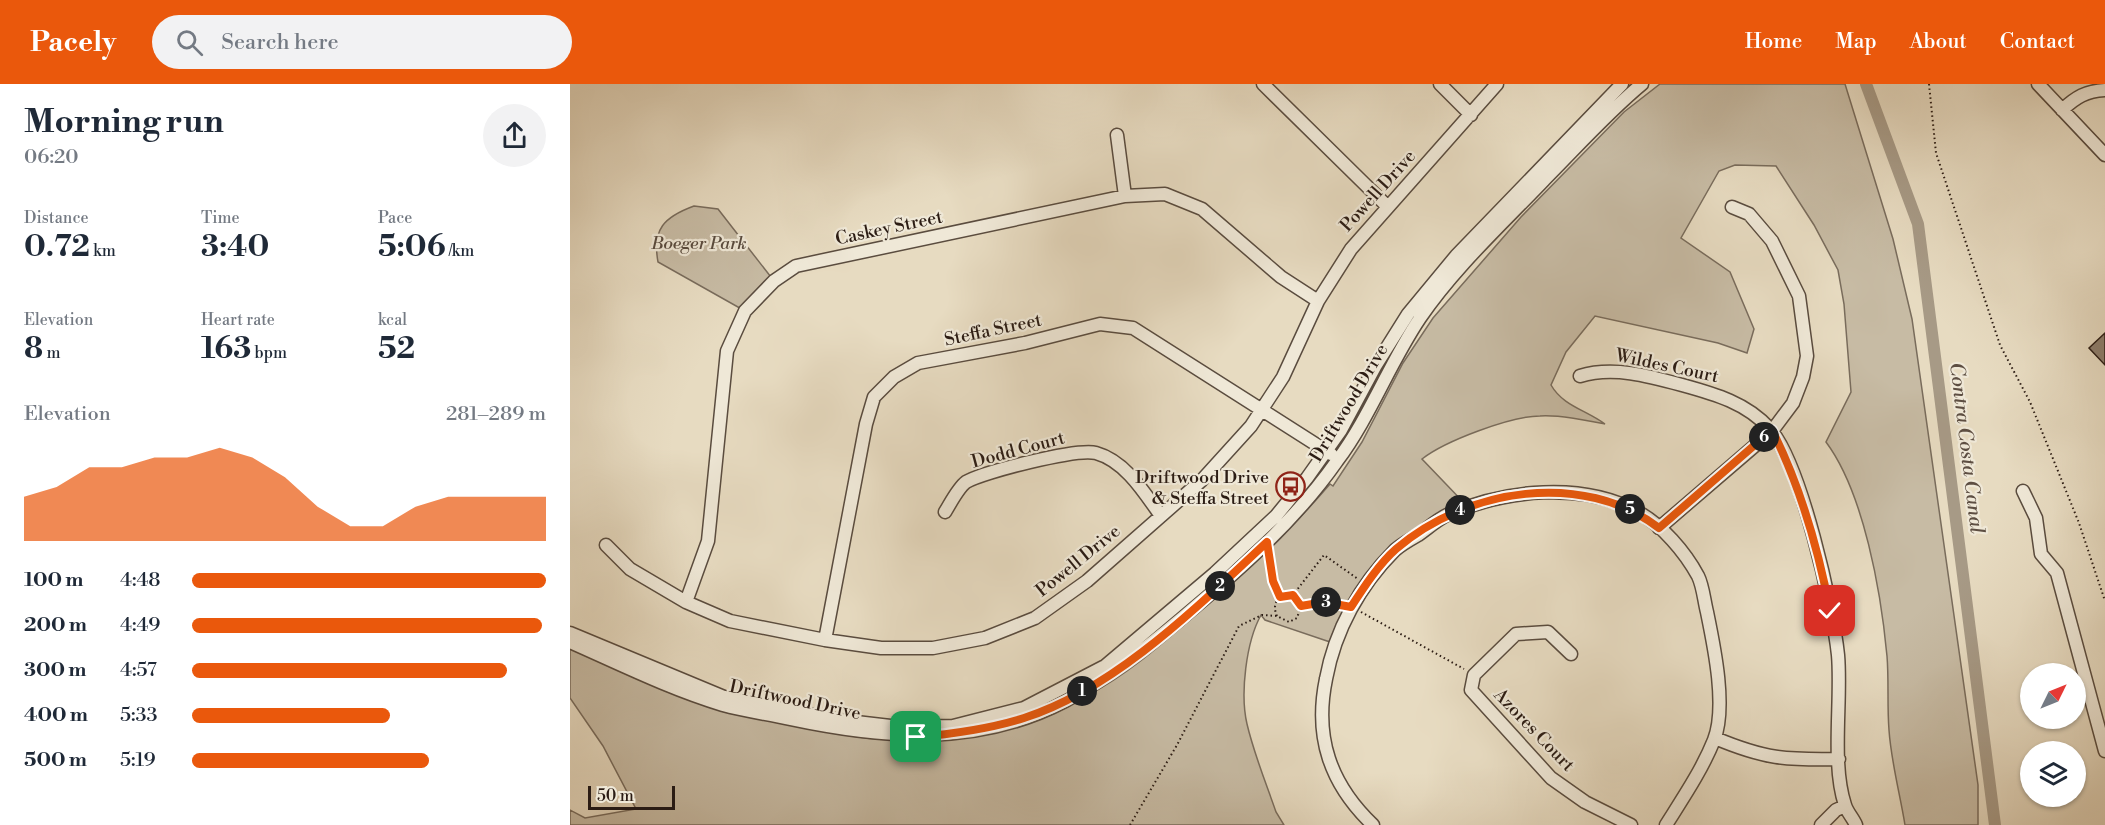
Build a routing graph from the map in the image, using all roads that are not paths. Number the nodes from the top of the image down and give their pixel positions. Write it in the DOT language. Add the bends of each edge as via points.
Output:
graph roads {
  1 [pos="1263,84"];
  2 [pos="1440,84"];
  3 [pos="1497,84"];
  4 [pos="1622,84"];
  5 [pos="1642,84"];
  6 [pos="2038,84"];
  7 [pos="2105,90"];
  8 [pos="2062,110"];
  9 [pos="1471,114"];
  10 [pos="1117,135"];
  11 [pos="2105,155"];
  12 [pos="1125,196"];
  13 [pos="1388,207"];
  14 [pos="1732,207"];
  15 [pos="1318,301"];
  16 [pos="1580,376"];
  17 [pos="1263,411"];
  18 [pos="1772,430"];
  19 [pos="1325,452"];
  20 [pos="1339,459"];
  21 [pos="2023,491"];
  22 [pos="945,512"];
  23 [pos="1161,516"];
  24 [pos="1659,528"];
  25 [pos="606,545"];
  26 [pos="686,602"];
  27 [pos="570,633"];
  28 [pos="825,640"];
  29 [pos="570,642"];
  30 [pos="1571,654"];
  31 [pos="1715,738"];
  32 [pos="2105,751"];
  33 [pos="1839,759"];
  34 [pos="1845,806"];
  35 [pos="1373,825"];
  36 [pos="1631,825"];
  37 [pos="1666,825"];
  38 [pos="1821,825"];
  39 [pos="1856,825"];
  1 -- 13 [label="street"];
  2 -- 9 [label="street"];
  3 -- 9 [label="street, Powell Drive"];
  4 -- 19 [label="street, Driftwood Drive" via="1456,256 1408,314"];
  5 -- 20 [label="street, Driftwood Drive" via="1476,251 1422,316"];
  6 -- 8 [label="street"];
  7 -- 8 [label="street" via="2077,97"];
  8 -- 11 [label="street"];
  9 -- 13 [label="street, Powell Drive"];
  10 -- 12 [label="street"];
  12 -- 15 [label="street, Caskey Street" via="1165,195 1202,209 1281,278"];
  12 -- 26 [label="street, Caskey Street" via="796,266 774,280 745,311 728,351 708,541"];
  13 -- 15 [label="street, Powell Drive" via="1351,249"];
  14 -- 18 [label="street" via="1749,214 1772,241 1799,296 1807,356 1803,377 1793,403"];
  15 -- 17 [label="street, Powell Drive"];
  16 -- 18 [label="street, Wildes Court" via="1611,371 1721,395 1750,411"];
  17 -- 19 [label="street, Steffa Street"];
  17 -- 23 [label="street, Powell Drive" via="1202,480"];
  17 -- 28 [label="street, Steffa Street" via="1133,328 1100,324 918,363 894,377 874,397"];
  18 -- 24 [label="street"];
  18 -- 33 [label="street" via="1794,475 1821,566 1838,655"];
  19 -- 20 [label="street, Steffa Street"];
  19 -- 27 [label="street, Driftwood Drive" via="1276,516 1105,666 1024,708 953,726 899,727 839,720 724,697"];
  20 -- 29 [label="street, Driftwood Drive" via="1313,494 1214,592 1109,675 1064,702 1026,717 956,734 878,735 725,705"];
  21 -- 32 [label="street" via="2036,518 2041,555 2057,573"];
  22 -- 23 [label="street, Dodd Court" via="965,483 1004,469 1094,452 1116,463"];
  23 -- 28 [label="street, Powell Drive" via="1087,581 1044,612 986,638 933,648 881,648"];
  24 -- 31 [label="street" via="1699,578 1714,644 1719,709"];
  24 -- 35 [label="street" via="1638,512 1599,498 1528,493 1497,498 1447,515 1396,549 1351,607 1328,665 1321,704 1332,772 1357,810"];
  25 -- 26 [label="street, Powell Drive" via="630,569"];
  26 -- 28 [label="street, Powell Drive" via="730,621"];
  30 -- 36 [label="street, Azores Court" via="1548,632 1516,634 1474,675 1471,690 1551,778 1585,802"];
  31 -- 33 [label="street" via="1773,758"];
  31 -- 37 [label="street"];
  33 -- 34 [label="street"];
  34 -- 38 [label="street"];
  34 -- 39 [label="street"];
}
